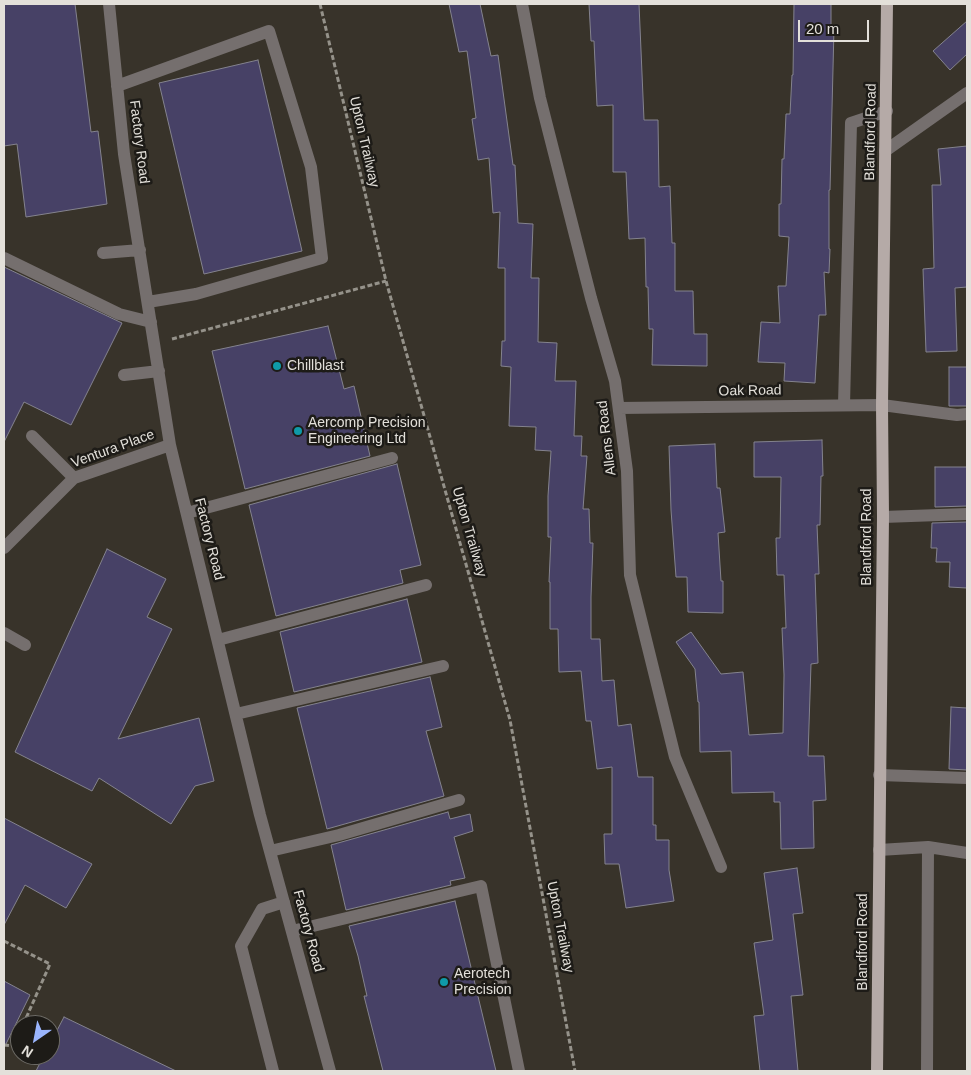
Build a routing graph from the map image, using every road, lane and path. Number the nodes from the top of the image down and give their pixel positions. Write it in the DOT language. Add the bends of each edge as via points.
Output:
graph roads {
  1 [pos="109,4"];
  2 [pos="320,4"];
  3 [pos="522,4"];
  4 [pos="887,4"];
  5 [pos="117,86"];
  6 [pos="967,93"];
  7 [pos="886,112"];
  8 [pos="886,151"];
  9 [pos="140,250"];
  10 [pos="103,253"];
  11 [pos="4,258"];
  12 [pos="386,281"];
  13 [pos="148,302"];
  14 [pos="151,322"];
  15 [pos="154,344"];
  16 [pos="158,371"];
  17 [pos="124,375"];
  18 [pos="882,404"];
  19 [pos="844,406"];
  20 [pos="619,408"];
  21 [pos="967,414"];
  22 [pos="32,436"];
  23 [pos="170,445"];
  24 [pos="392,458"];
  25 [pos="74,478"];
  26 [pos="187,513"];
  27 [pos="967,514"];
  28 [pos="883,517"];
  29 [pos="4,548"];
  30 [pos="426,585"];
  31 [pos="4,633"];
  32 [pos="218,640"];
  33 [pos="25,645"];
  34 [pos="444,666"];
  35 [pos="236,714"];
  36 [pos="879,775"];
  37 [pos="967,778"];
  38 [pos="459,800"];
  39 [pos="928,847"];
  40 [pos="879,850"];
  41 [pos="270,852"];
  42 [pos="967,853"];
  43 [pos="720,867"];
  44 [pos="284,902"];
  45 [pos="292,931"];
  46 [pos="4,941"];
  47 [pos="27,1015"];
  48 [pos="273,1071"];
  49 [pos="330,1071"];
  50 [pos="519,1071"];
  51 [pos="576,1071"];
  52 [pos="877,1071"];
  53 [pos="927,1071"];
  1 -- 5 [label="street, Factory Road"];
  2 -- 12 [label="path, Upton Trailway"];
  3 -- 20 [label="street, Allens Road" via="540,98 591,298 616,381"];
  4 -- 7 [label="main road, Blandford Road"];
  5 -- 9 [label="street, Factory Road" via="124,154"];
  5 -- 13 [label="street" via="269,31 311,167 322,258 196,294"];
  6 -- 8 [label="street"];
  7 -- 8 [label="main road, Blandford Road"];
  7 -- 19 [label="street" via="851,122"];
  8 -- 18 [label="main road, Blandford Road"];
  9 -- 10 [label="street"];
  9 -- 13 [label="street, Factory Road"];
  11 -- 14 [label="street" via="119,314"];
  12 -- 15 [label="path"];
  12 -- 51 [label="path, Upton Trailway" via="510,720"];
  13 -- 14 [label="street, Factory Road"];
  14 -- 15 [label="street, Factory Road"];
  15 -- 16 [label="street, Factory Road"];
  16 -- 17 [label="street"];
  16 -- 23 [label="street, Factory Road"];
  18 -- 19 [label="street, Oak Road"];
  18 -- 21 [label="street, Oak Road"];
  18 -- 28 [label="main road, Blandford Road"];
  19 -- 20 [label="street, Oak Road"];
  20 -- 43 [label="street, Allens Road" via="627,471 630,575 675,757"];
  22 -- 25 [label="street"];
  23 -- 25 [label="street, Ventura Place"];
  23 -- 26 [label="street, Factory Road"];
  24 -- 26 [label="street"];
  25 -- 29 [label="street, Ventura Place"];
  26 -- 32 [label="street, Factory Road"];
  27 -- 28 [label="street"];
  28 -- 36 [label="main road, Blandford Road"];
  30 -- 32 [label="street"];
  31 -- 33 [label="street"];
  32 -- 35 [label="street, Factory Road"];
  34 -- 35 [label="street"];
  35 -- 41 [label="street, Factory Road"];
  36 -- 37 [label="street"];
  36 -- 40 [label="main road, Blandford Road"];
  38 -- 41 [label="street"];
  39 -- 40 [label="street"];
  39 -- 42 [label="street"];
  39 -- 53 [label="street"];
  40 -- 52 [label="main road, Blandford Road"];
  41 -- 44 [label="street, Factory Road"];
  44 -- 45 [label="street, Factory Road"];
  44 -- 48 [label="street" via="262,909 241,946"];
  45 -- 49 [label="street, Factory Road"];
  45 -- 50 [label="street" via="481,886"];
  46 -- 47 [label="path" via="50,964"];
}
